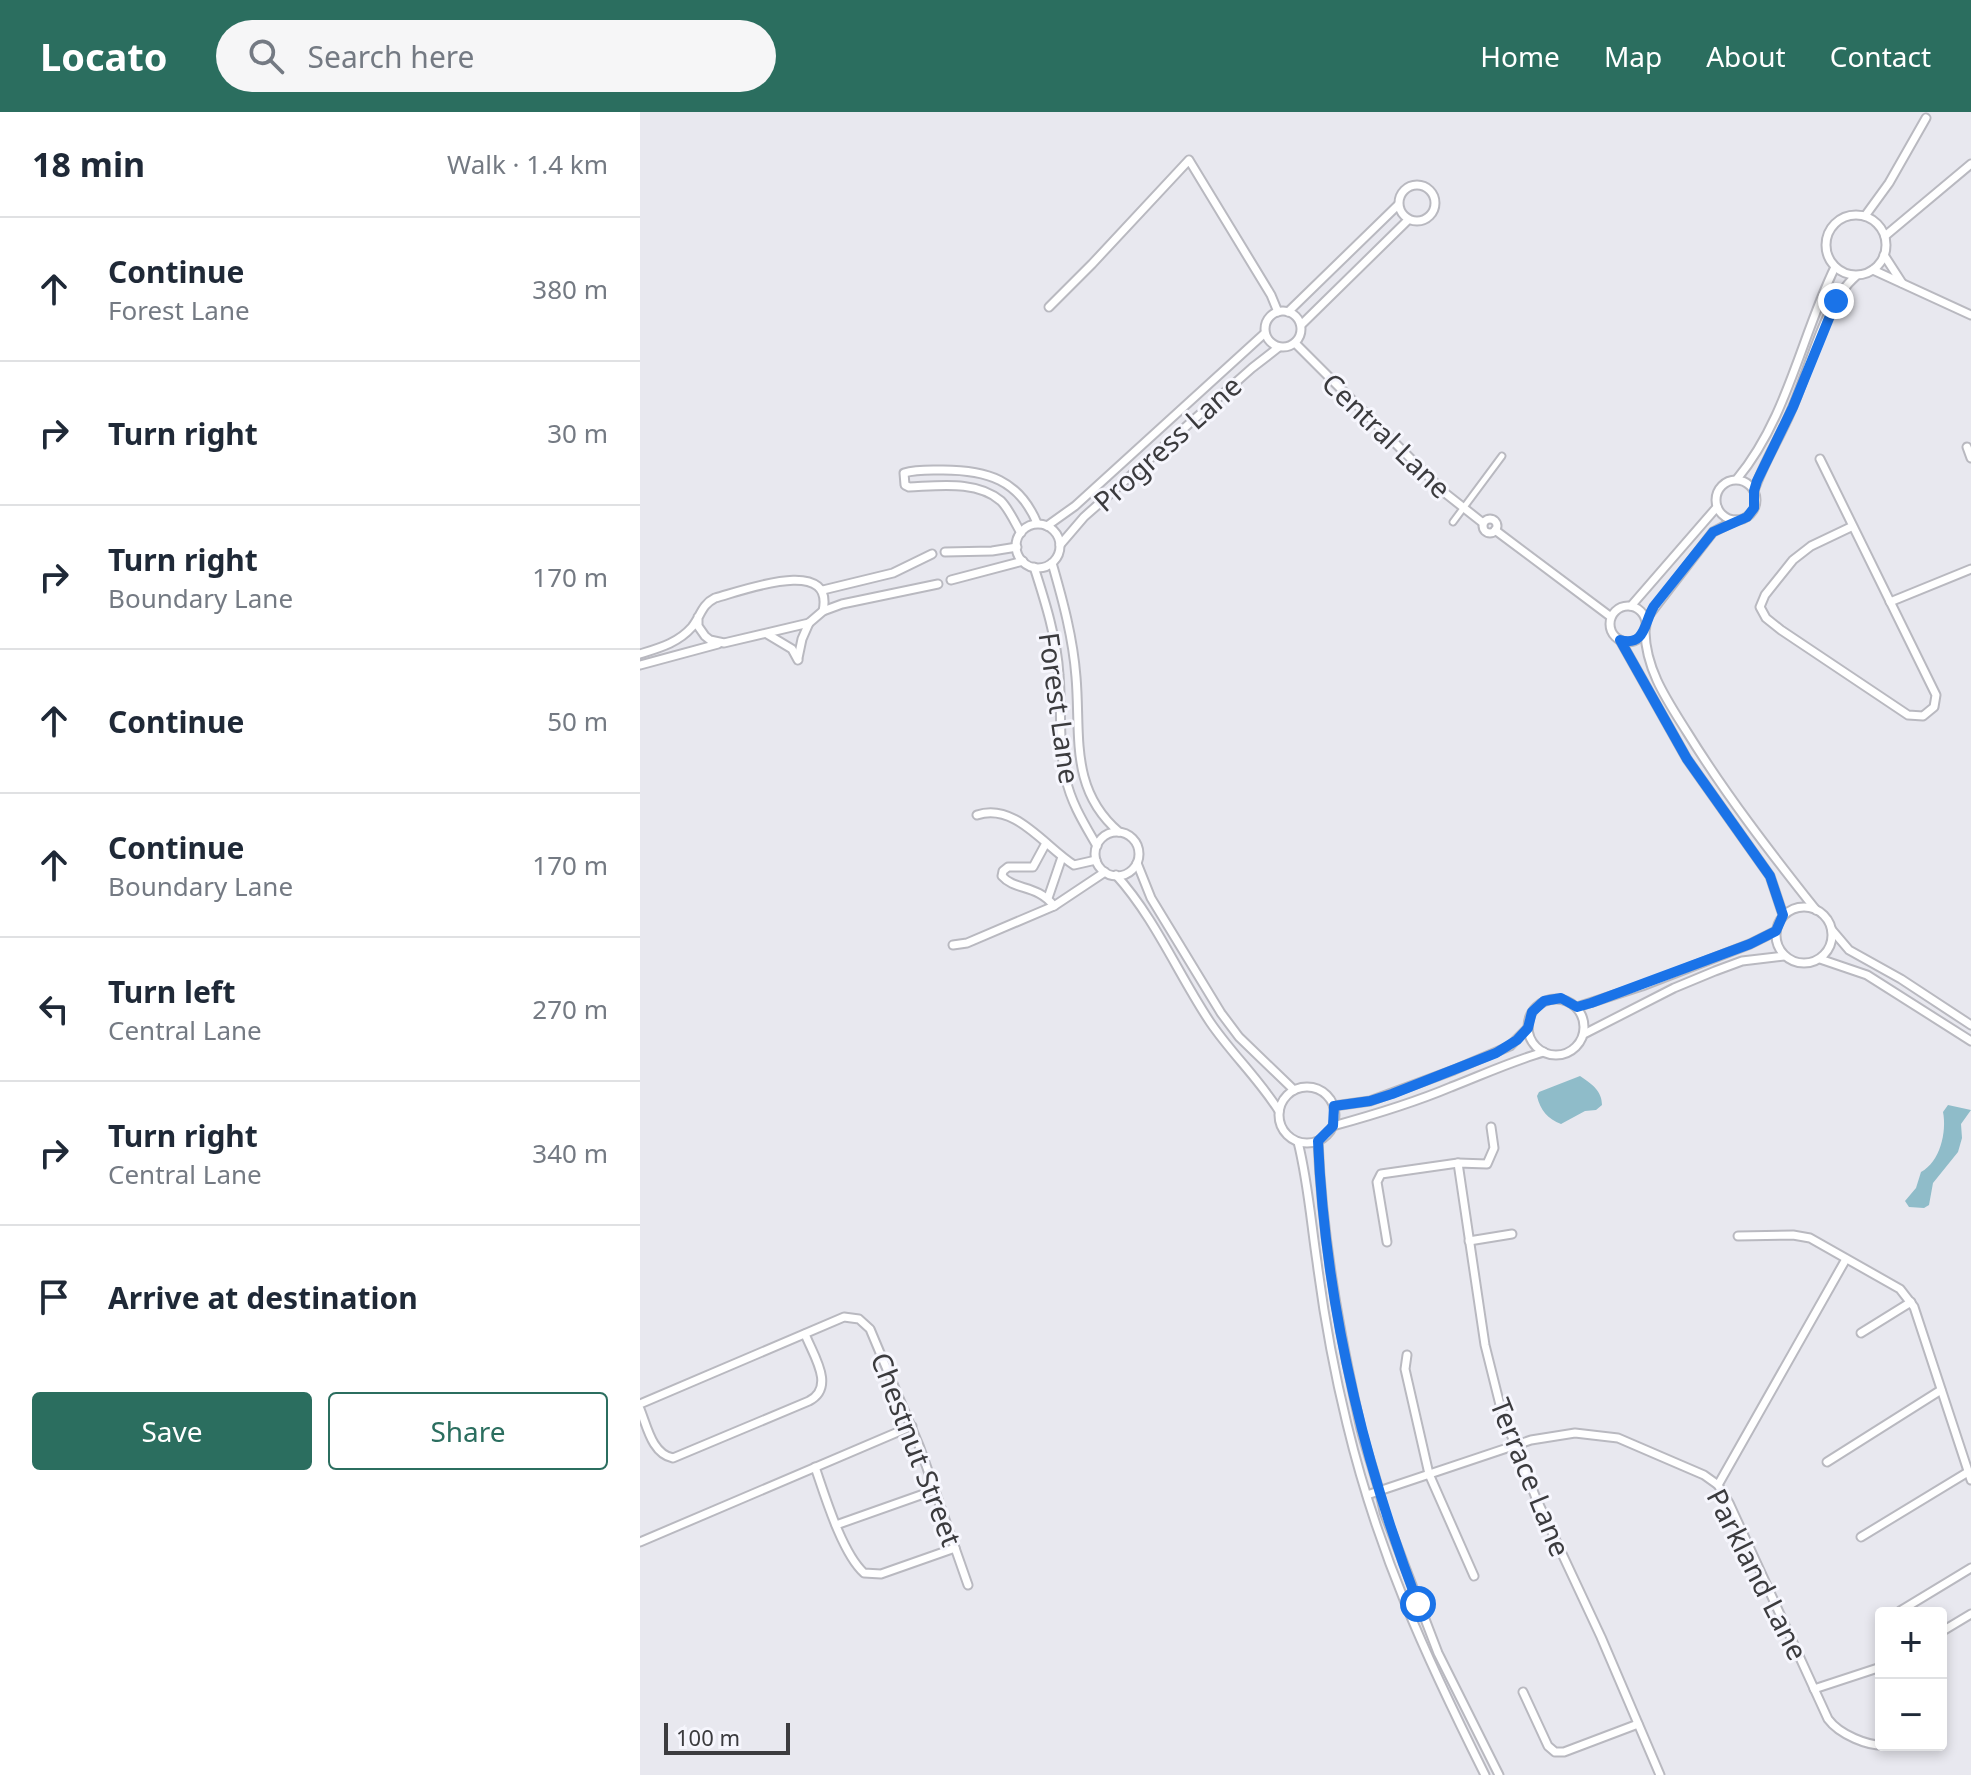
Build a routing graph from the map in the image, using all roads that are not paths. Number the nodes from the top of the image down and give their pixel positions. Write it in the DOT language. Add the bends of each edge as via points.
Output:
graph roads {
  1 [pos="1926,118"];
  2 [pos="1971,164"];
  3 [pos="1398,205"];
  4 [pos="1865,216"];
  5 [pos="1408,220"];
  6 [pos="1885,236"];
  7 [pos="1884,255"];
  8 [pos="1835,267"];
  9 [pos="1873,270"];
  10 [pos="1856,276"];
  11 [pos="1904,284"];
  12 [pos="1049,307"];
  13 [pos="1278,312"];
  14 [pos="1288,312"];
  15 [pos="1971,315"];
  16 [pos="1301,325"];
  17 [pos="1265,333"];
  18 [pos="1295,343"];
  19 [pos="1279,347"];
  20 [pos="1967,447"];
  21 [pos="1502,456"];
  22 [pos="1971,458"];
  23 [pos="1820,459"];
  24 [pos="1737,479"];
  25 [pos="1754,491"];
  26 [pos="1462,507"];
  27 [pos="1717,507"];
  28 [pos="1736,520"];
  29 [pos="1453,522"];
  30 [pos="1037,523"];
  31 [pos="1047,526"];
  32 [pos="1853,526"];
  33 [pos="1021,533"];
  34 [pos="1060,545"];
  35 [pos="1017,547"];
  36 [pos="945,552"];
  37 [pos="932,554"];
  38 [pos="1023,561"];
  39 [pos="1052,563"];
  40 [pos="1034,567"];
  41 [pos="1971,569"];
  42 [pos="951,580"];
  43 [pos="938,584"];
  44 [pos="823,590"];
  45 [pos="1890,602"];
  46 [pos="1631,606"];
  47 [pos="823,611"];
  48 [pos="698,617"];
  49 [pos="1611,617"];
  50 [pos="1646,619"];
  51 [pos="809,623"];
  52 [pos="1645,632"];
  53 [pos="766,633"];
  54 [pos="1620,640"];
  55 [pos="724,643"];
  56 [pos="640,654"];
  57 [pos="640,665"];
  58 [pos="977,815"];
  59 [pos="1119,832"];
  60 [pos="1046,843"];
  61 [pos="1097,846"];
  62 [pos="1062,857"];
  63 [pos="1096,860"];
  64 [pos="1137,863"];
  65 [pos="1105,872"];
  66 [pos="1116,875"];
  67 [pos="1048,898"];
  68 [pos="1054,906"];
  69 [pos="1816,910"];
  70 [pos="1783,915"];
  71 [pos="1831,929"];
  72 [pos="1776,931"];
  73 [pos="953,945"];
  74 [pos="1784,956"];
  75 [pos="1820,959"];
  76 [pos="1577,1007"];
  77 [pos="1971,1025"];
  78 [pos="1528,1028"];
  79 [pos="1584,1034"];
  80 [pos="1971,1041"];
  81 [pos="1544,1052"];
  82 [pos="1294,1090"];
  83 [pos="1334,1106"];
  84 [pos="1279,1111"];
  85 [pos="1333,1126"];
  86 [pos="1491,1127"];
  87 [pos="1318,1141"];
  88 [pos="1298,1142"];
  89 [pos="1458,1163"];
  90 [pos="1319,1171"];
  91 [pos="1305,1172"];
  92 [pos="1512,1234"];
  93 [pos="1738,1236"];
  94 [pos="1469,1241"];
  95 [pos="1387,1242"];
  96 [pos="1846,1259"];
  97 [pos="1911,1302"];
  98 [pos="1861,1333"];
  99 [pos="805,1334"];
  100 [pos="1407,1355"];
  101 [pos="1941,1390"];
  102 [pos="640,1406"];
  103 [pos="912,1426"];
  104 [pos="1514,1445"];
  105 [pos="1827,1462"];
  106 [pos="815,1467"];
  107 [pos="1429,1474"];
  108 [pos="1970,1476"];
  109 [pos="1718,1485"];
  110 [pos="935,1490"];
  111 [pos="1380,1491"];
  112 [pos="1367,1495"];
  113 [pos="836,1525"];
  114 [pos="1861,1537"];
  115 [pos="640,1542"];
  116 [pos="955,1548"];
  117 [pos="1971,1568"];
  118 [pos="1474,1576"];
  119 [pos="968,1585"];
  120 [pos="1907,1607"];
  121 [pos="1971,1614"];
  122 [pos="1947,1628"];
  123 [pos="1875,1669"];
  124 [pos="1814,1689"];
  125 [pos="1523,1692"];
  126 [pos="1638,1724"];
  127 [pos="1875,1745"];
  128 [pos="1485,1775"];
  129 [pos="1499,1775"];
  130 [pos="1660,1775"];
  1 -- 4 [label="street"];
  2 -- 6 [label="street"];
  3 -- 5 [label="street"];
  3 -- 5 [label="street" via="1410,186 1432,193 1430,216"];
  3 -- 14 [label="street"];
  4 -- 6 [label="street"];
  4 -- 8 [label="street" via="1841,218 1829,229 1826,253"];
  5 -- 16 [label="street"];
  6 -- 7 [label="street"];
  7 -- 9 [label="street"];
  7 -- 11 [label="street"];
  8 -- 10 [label="street"];
  8 -- 24 [label="street" via="1769,430"];
  9 -- 10 [label="street"];
  9 -- 11 [label="street"];
  10 -- 25 [label="street" via="1836,301"];
  11 -- 15 [label="street"];
  12 -- 13 [label="street" via="1189,160"];
  13 -- 14 [label="street"];
  13 -- 17 [label="street" via="1266,322"];
  14 -- 16 [label="street"];
  16 -- 18 [label="street"];
  17 -- 19 [label="street"];
  17 -- 31 [label="street, Progress Lane"];
  18 -- 19 [label="street"];
  18 -- 26 [label="street, Central Lane"];
  19 -- 34 [label="street, Progress Lane" via="1084,517"];
  20 -- 22 [label="street"];
  21 -- 26 [label="street"];
  23 -- 32 [label="street"];
  24 -- 25 [label="street"];
  24 -- 27 [label="street" via="1718,490"];
  25 -- 28 [label="street" via="1754,508"];
  26 -- 29 [label="street"];
  26 -- 49 [label="street, Central Lane" via="1483,523 1493,519 1495,530"];
  27 -- 28 [label="street"];
  27 -- 46 [label="street"];
  28 -- 50 [label="street" via="1713,532"];
  30 -- 31 [label="street"];
  30 -- 33 [label="street"];
  30 -- 33 [label="street" via="1013,488 992,476 967,470 904,473 909,487 972,487 1001,501"];
  31 -- 34 [label="street"];
  32 -- 45 [label="street"];
  32 -- 45 [label="street" via="1793,560 1765,595 1762,613 1908,715 1923,716 1934,707 1936,695"];
  33 -- 35 [label="street"];
  34 -- 39 [label="street"];
  35 -- 36 [label="street"];
  35 -- 38 [label="street"];
  37 -- 44 [label="street" via="893,573"];
  38 -- 40 [label="street"];
  38 -- 42 [label="street"];
  39 -- 40 [label="street"];
  39 -- 59 [label="street, Forest Lane" via="1070,629 1078,756 1103,819"];
  40 -- 61 [label="street, Forest Lane" via="1059,671 1067,782"];
  41 -- 45 [label="street"];
  43 -- 47 [label="street"];
  44 -- 47 [label="street"];
  44 -- 48 [label="street" via="802,579 741,591 708,601"];
  46 -- 49 [label="street" via="1619,608"];
  46 -- 50 [label="street"];
  47 -- 51 [label="street"];
  48 -- 55 [label="street" via="705,636"];
  48 -- 56 [label="street" via="677,641"];
  49 -- 54 [label="street" via="1611,628"];
  50 -- 52 [label="street"];
  51 -- 53 [label="street"];
  51 -- 53 [label="street" via="798,660 792,649"];
  52 -- 54 [label="street" via="1636,641"];
  52 -- 69 [label="street" via="1654,676 1700,753"];
  53 -- 55 [label="street"];
  54 -- 70 [label="street" via="1687,759 1770,876"];
  55 -- 57 [label="street"];
  58 -- 60 [label="street" via="997,812"];
  59 -- 61 [label="street" via="1105,835"];
  59 -- 64 [label="street" via="1136,843"];
  60 -- 62 [label="street"];
  60 -- 67 [label="street" via="1033,867 1008,867 1002,876"];
  61 -- 63 [label="street"];
  62 -- 63 [label="street" via="1078,865"];
  62 -- 67 [label="street"];
  63 -- 65 [label="street"];
  64 -- 66 [label="street" via="1126,874"];
  64 -- 82 [label="street" via="1151,898 1221,1013"];
  65 -- 66 [label="street"];
  65 -- 68 [label="street"];
  66 -- 84 [label="street" via="1224,1042"];
  67 -- 68 [label="street"];
  68 -- 73 [label="street"];
  69 -- 70 [label="street" via="1799,907"];
  69 -- 71 [label="street"];
  70 -- 72 [label="street"];
  71 -- 75 [label="street" via="1831,943"];
  71 -- 77 [label="street" via="1849,950"];
  72 -- 74 [label="street"];
  72 -- 76 [label="street"];
  74 -- 75 [label="street" via="1801,964"];
  74 -- 79 [label="street" via="1726,966"];
  75 -- 80 [label="street" via="1867,975"];
  76 -- 78 [label="street" via="1561,998 1544,1001 1532,1012"];
  76 -- 79 [label="street"];
  78 -- 81 [label="street"];
  78 -- 83 [label="street" via="1510,1046 1454,1070 1370,1101"];
  79 -- 81 [label="street" via="1564,1054"];
  81 -- 85 [label="street"];
  82 -- 83 [label="street" via="1317,1089"];
  82 -- 84 [label="street"];
  83 -- 85 [label="street"];
  84 -- 88 [label="street" via="1283,1130"];
  85 -- 87 [label="street"];
  86 -- 89 [label="street" via="1494,1148 1487,1164"];
  87 -- 88 [label="street"];
  87 -- 90 [label="street"];
  88 -- 91 [label="street"];
  89 -- 94 [label="street, Terrace Lane"];
  89 -- 95 [label="street" via="1381,1174 1377,1182"];
  90 -- 91 [label="street"];
  90 -- 111 [label="street" via="1343,1339"];
  91 -- 112 [label="street" via="1325,1316"];
  92 -- 94 [label="street"];
  93 -- 96 [label="street" via="1802,1235"];
  94 -- 104 [label="street, Terrace Lane" via="1490,1372"];
  96 -- 97 [label="street" via="1900,1289"];
  96 -- 109 [label="street"];
  97 -- 98 [label="street"];
  97 -- 101 [label="street"];
  99 -- 102 [label="street"];
  99 -- 102 [label="street" via="823,1381 820,1394 809,1401 673,1458 657,1449"];
  99 -- 103 [label="street, Chestnut Street" via="844,1317 859,1319 870,1329"];
  100 -- 107 [label="street" via="1405,1369"];
  101 -- 105 [label="street"];
  101 -- 108 [label="street"];
  103 -- 106 [label="street"];
  103 -- 110 [label="street, Chestnut Street"];
  104 -- 107 [label="street, Parkland Lane"];
  104 -- 109 [label="street, Parkland Lane" via="1552,1435 1598,1434 1640,1447"];
  104 -- 126 [label="street, Terrace Lane"];
  106 -- 113 [label="street"];
  106 -- 115 [label="street"];
  107 -- 111 [label="street, Parkland Lane"];
  107 -- 118 [label="street"];
  108 -- 114 [label="street"];
  109 -- 124 [label="street, Parkland Lane"];
  110 -- 113 [label="street"];
  110 -- 116 [label="street, Chestnut Street"];
  111 -- 112 [label="street, Parkland Lane"];
  111 -- 129 [label="street" via="1438,1653"];
  112 -- 128 [label="street" via="1408,1614"];
  113 -- 116 [label="street" via="857,1566 869,1575"];
  116 -- 119 [label="street, Chestnut Street"];
  117 -- 120 [label="street"];
  121 -- 122 [label="street"];
  123 -- 124 [label="street"];
  124 -- 127 [label="street, Parkland Lane" via="1839,1731"];
  125 -- 126 [label="street" via="1555,1752"];
  126 -- 130 [label="street, Terrace Lane"];
}
